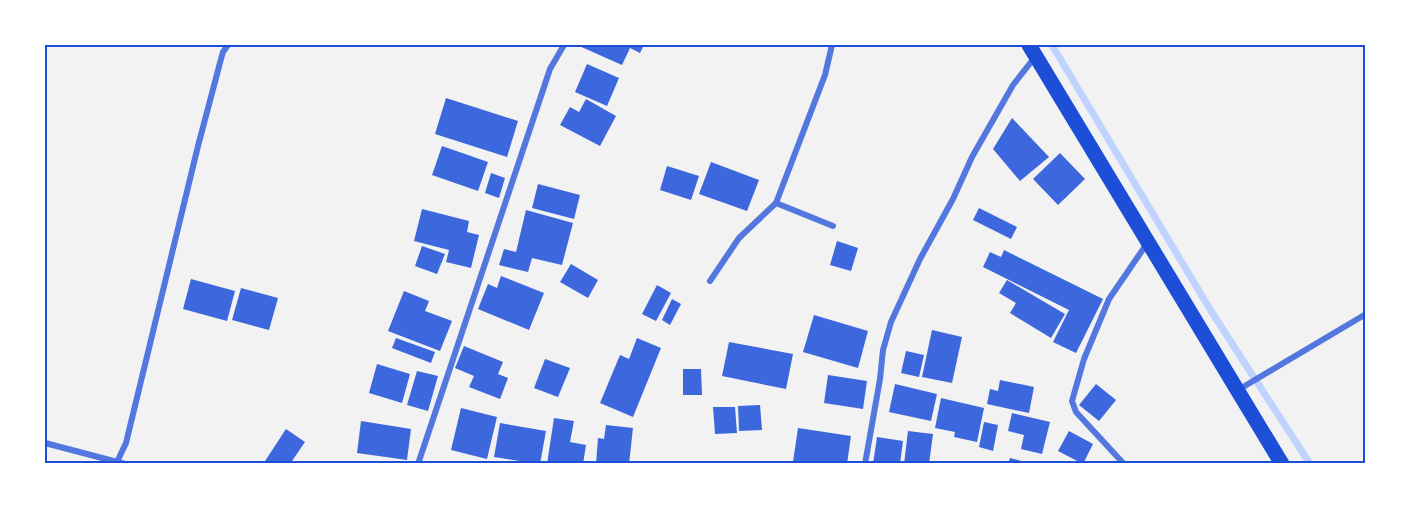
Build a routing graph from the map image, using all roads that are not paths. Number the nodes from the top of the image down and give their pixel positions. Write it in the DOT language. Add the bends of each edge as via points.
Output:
graph roads {
  1 [pos="228,45"];
  2 [pos="564,45"];
  3 [pos="832,45"];
  4 [pos="1033,50"];
  5 [pos="776,203"];
  6 [pos="833,226"];
  7 [pos="1148,242"];
  8 [pos="710,281"];
  9 [pos="1366,314"];
  10 [pos="1238,390"];
  11 [pos="45,443"];
  12 [pos="117,462"];
  13 [pos="125,464"];
  14 [pos="418,464"];
  15 [pos="865,464"];
  16 [pos="1124,464"];
  17 [pos="1282,464"];
  1 -- 12 [label="street" via="198,146 126,444"];
  2 -- 14 [label="street" via="550,69"];
  3 -- 5 [label="street" via="825,75"];
  4 -- 7 [label="main road"];
  4 -- 15 [label="street" via="983,137 891,322"];
  5 -- 6 [label="street"];
  5 -- 8 [label="street" via="740,238"];
  7 -- 10 [label="main road"];
  7 -- 16 [label="street" via="1109,299 1084,359 1072,401 1076,412"];
  9 -- 10 [label="street"];
  10 -- 17 [label="main road"];
  11 -- 12 [label="street"];
  12 -- 13 [label="street"];
}
